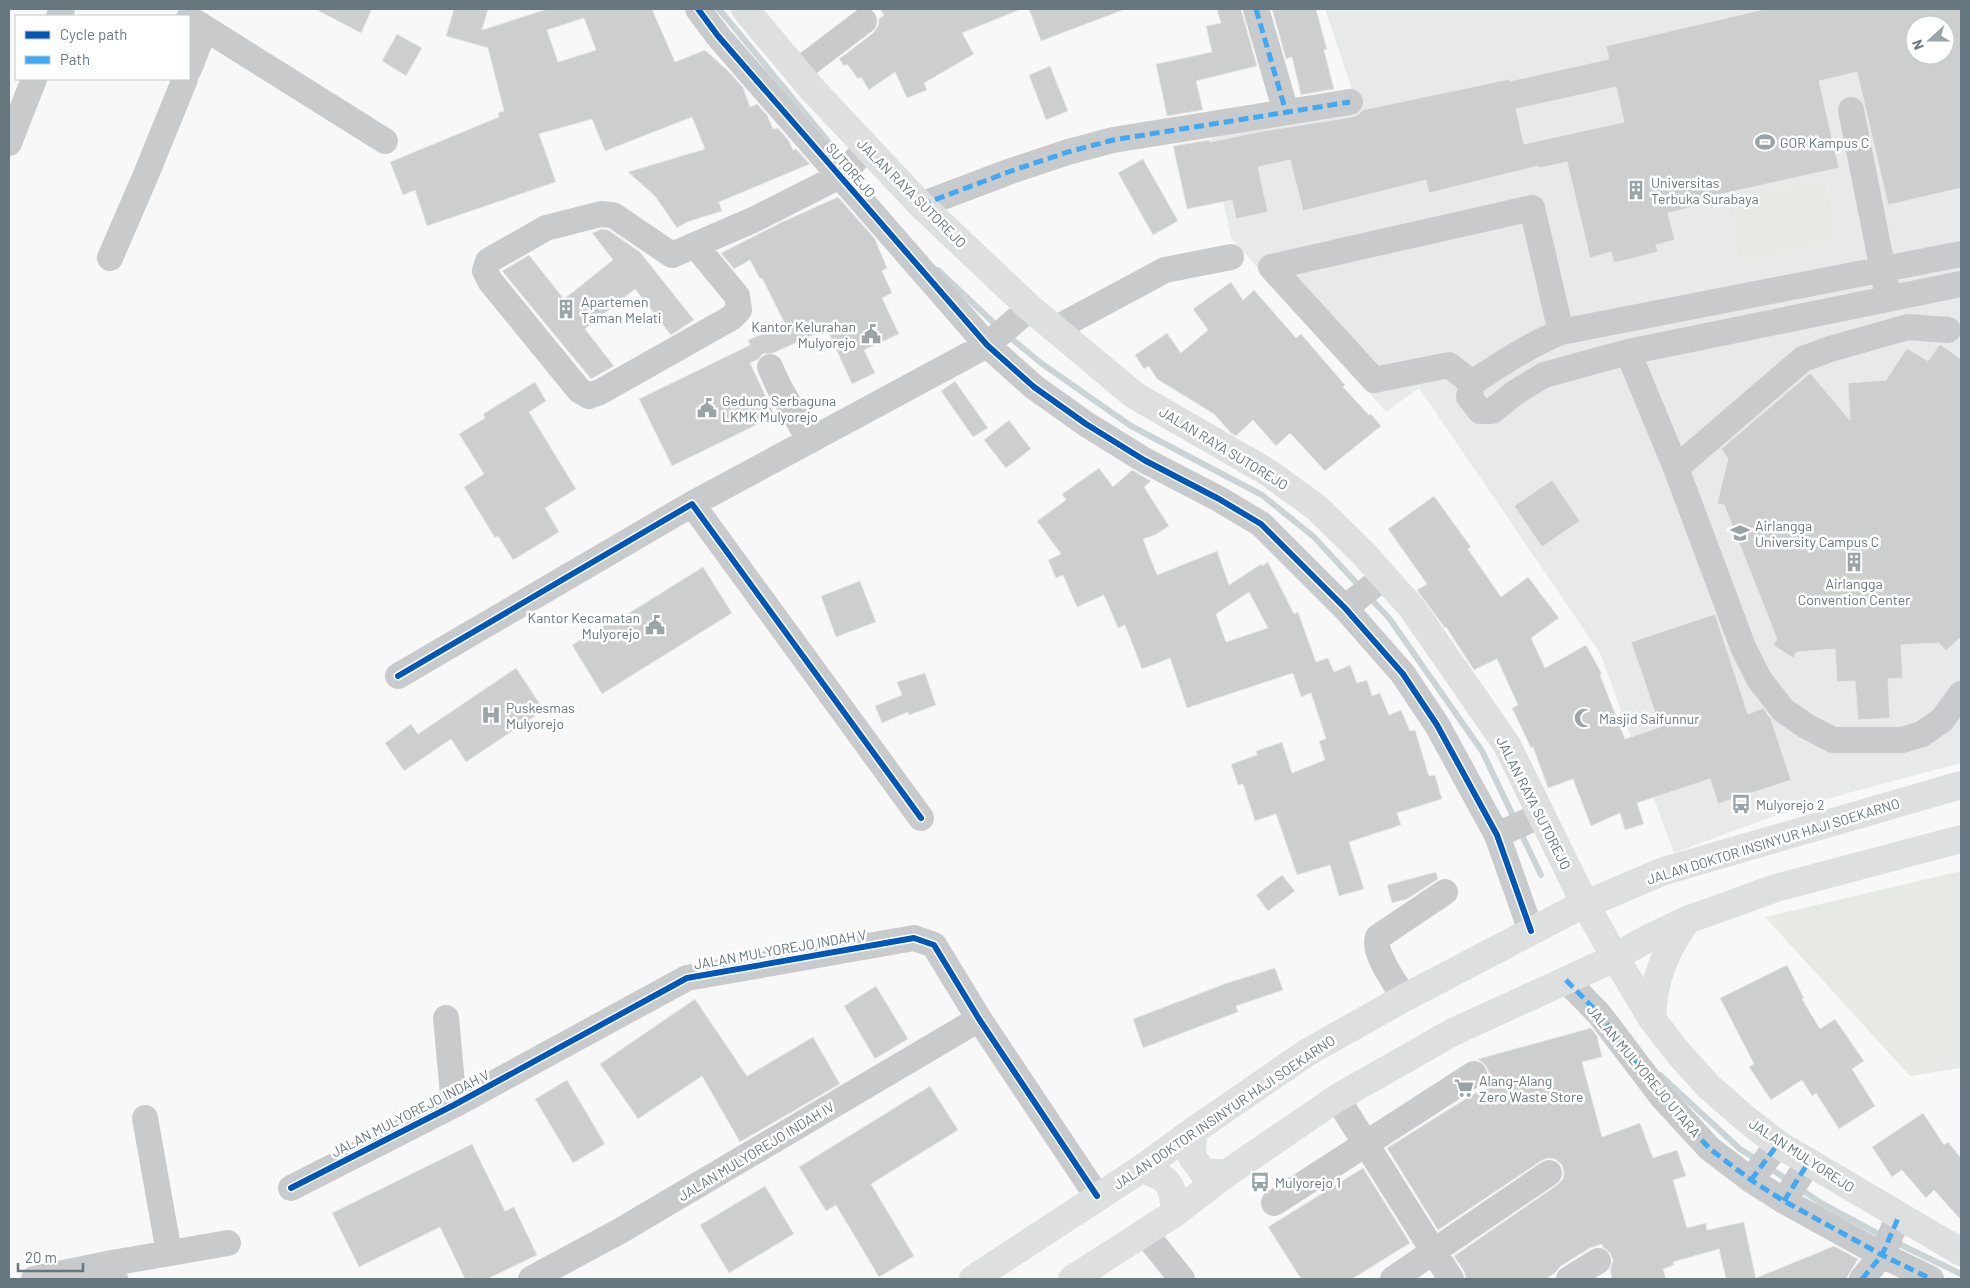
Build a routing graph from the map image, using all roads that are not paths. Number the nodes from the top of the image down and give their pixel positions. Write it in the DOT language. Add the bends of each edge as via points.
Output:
graph roads {
  1 [pos="698,9"];
  2 [pos="745,9"];
  3 [pos="1256,9"];
  4 [pos="193,21"];
  5 [pos="864,21"];
  6 [pos="190,57"];
  7 [pos="798,72"];
  8 [pos="34,80"];
  9 [pos="185,80"];
  10 [pos="1350,102"];
  11 [pos="1851,110"];
  12 [pos="1286,112"];
  13 [pos="385,141"];
  14 [pos="9,143"];
  15 [pos="854,162"];
  16 [pos="921,205"];
  17 [pos="695,245"];
  18 [pos="1961,254"];
  19 [pos="1232,257"];
  20 [pos="110,258"];
  21 [pos="1883,270"];
  22 [pos="1961,284"];
  23 [pos="1744,296"];
  24 [pos="1888,299"];
  25 [pos="1024,313"];
  26 [pos="1750,327"];
  27 [pos="1055,330"];
  28 [pos="1948,330"];
  29 [pos="1561,332"];
  30 [pos="991,342"];
  31 [pos="1628,352"];
  32 [pos="770,367"];
  33 [pos="1472,383"];
  34 [pos="810,440"];
  35 [pos="1676,468"];
  36 [pos="692,504"];
  37 [pos="1365,593"];
  38 [pos="398,676"];
  39 [pos="1961,694"];
  40 [pos="1961,784"];
  41 [pos="1537,817"];
  42 [pos="921,818"];
  43 [pos="1501,834"];
  44 [pos="1961,839"];
  45 [pos="1445,892"];
  46 [pos="1579,907"];
  47 [pos="1687,920"];
  48 [pos="1537,928"];
  49 [pos="1592,968"];
  50 [pos="1404,998"];
  51 [pos="446,1018"];
  52 [pos="979,1019"];
  53 [pos="1652,1019"];
  54 [pos="1474,1074"];
  55 [pos="1337,1098"];
  56 [pos="454,1105"];
  57 [pos="145,1118"];
  58 [pos="1192,1131"];
  59 [pos="1365,1144"];
  60 [pos="1765,1161"];
  61 [pos="1141,1169"];
  62 [pos="1550,1173"];
  63 [pos="1226,1174"];
  64 [pos="1796,1182"];
  65 [pos="291,1188"];
  66 [pos="1097,1196"];
  67 [pos="1274,1203"];
  68 [pos="1175,1212"];
  69 [pos="1144,1232"];
  70 [pos="1891,1234"];
  71 [pos="228,1242"];
  72 [pos="1434,1251"];
  73 [pos="1961,1252"];
  74 [pos="169,1253"];
  75 [pos="1598,1261"];
  76 [pos="114,1271"];
  77 [pos="34,1279"];
  78 [pos="531,1279"];
  79 [pos="974,1279"];
  80 [pos="1072,1279"];
  81 [pos="1182,1279"];
  82 [pos="1393,1279"];
  83 [pos="1451,1279"];
  84 [pos="1569,1279"];
  85 [pos="1862,1279"];
  86 [pos="1931,1279"];
  1 -- 15 [label="street, SUTOREJO" via="718,36"];
  2 -- 7 [label="main road, JALAN RAYA SUTOREJO"];
  3 -- 12 [label="street"];
  4 -- 6 [label="street"];
  4 -- 13 [label="street"];
  5 -- 7 [label="street"];
  7 -- 15 [label="main road, JALAN RAYA SUTOREJO"];
  8 -- 14 [label="street"];
  9 -- 20 [label="street"];
  10 -- 12 [label="street"];
  11 -- 21 [label="street"];
  12 -- 16 [label="street" via="1113,140 1012,170"];
  15 -- 16 [label="main road, JALAN RAYA SUTOREJO"];
  15 -- 17 [label="street" via="753,220"];
  15 -- 30 [label="street, SUTOREJO"];
  16 -- 25 [label="main road, JALAN RAYA SUTOREJO"];
  17 -- 17 [label="street" via="672,255 613,215 601,214 546,228 488,261 485,271 579,390 589,396 731,318 739,310 737,296"];
  18 -- 21 [label="street"];
  19 -- 27 [label="street" via="1165,270"];
  21 -- 23 [label="street"];
  21 -- 24 [label="street"];
  22 -- 24 [label="street"];
  23 -- 26 [label="street"];
  23 -- 29 [label="street"];
  24 -- 26 [label="street"];
  25 -- 27 [label="main road, JALAN RAYA SUTOREJO"];
  25 -- 30 [label="street"];
  26 -- 31 [label="street"];
  27 -- 37 [label="main road, JALAN RAYA SUTOREJO" via="1134,395 1269,473 1317,508 1363,553"];
  28 -- 35 [label="street" via="1908,327 1802,359"];
  29 -- 33 [label="street" via="1516,354"];
  29 -- 33 [label="street" via="1532,208 1272,267 1374,380 1449,365"];
  30 -- 34 [label="street"];
  30 -- 37 [label="street, SUTOREJO" via="1034,387 1086,424 1261,524"];
  31 -- 33 [label="street" via="1544,375 1492,411 1480,411 1469,397"];
  31 -- 35 [label="street"];
  32 -- 34 [label="street"];
  34 -- 36 [label="street"];
  35 -- 39 [label="street" via="1743,646 1759,680 1783,710 1833,740 1902,740 1922,734 1942,720"];
  36 -- 38 [label="street"];
  36 -- 42 [label="street"];
  37 -- 41 [label="main road, JALAN RAYA SUTOREJO" via="1412,608 1507,745"];
  37 -- 43 [label="street, SUTOREJO" via="1403,674"];
  40 -- 46 [label="main road, JALAN DOKTOR INSINYUR HAJI SOEKARNO" via="1664,871"];
  41 -- 43 [label="street"];
  41 -- 46 [label="main road, JALAN RAYA SUTOREJO"];
  43 -- 48 [label="street, SUTOREJO"];
  44 -- 47 [label="main road" via="1776,888"];
  45 -- 50 [label="street" via="1378,937 1379,954"];
  46 -- 48 [label="main road, JALAN DOKTOR INSINYUR HAJI SOEKARNO"];
  46 -- 49 [label="main road, JALAN RAYA SUTOREJO"];
  47 -- 49 [label="main road"];
  47 -- 53 [label="main road" via="1661,964"];
  48 -- 50 [label="main road, JALAN DOKTOR INSINYUR HAJI SOEKARNO"];
  49 -- 53 [label="main road, JALAN MULYOREJO"];
  49 -- 55 [label="main road" via="1453,1032"];
  49 -- 60 [label="street, JALAN MULYOREJO UTARA" via="1599,1014 1662,1097 1710,1149"];
  50 -- 58 [label="main road, JALAN DOKTOR INSINYUR HAJI SOEKARNO" via="1308,1052"];
  51 -- 56 [label="street, JALAN MULYOREJO INDAH V"];
  52 -- 56 [label="street, JALAN MULYOREJO INDAH V" via="934,945 914,938 687,978"];
  52 -- 66 [label="street, JALAN MULYOREJO INDAH V"];
  52 -- 78 [label="street, JALAN MULYOREJO INDAH IV" via="620,1231"];
  53 -- 60 [label="main road, JALAN MULYOREJO" via="1709,1087 1746,1119"];
  54 -- 59 [label="street"];
  55 -- 59 [label="street"];
  55 -- 63 [label="main road"];
  56 -- 65 [label="street, JALAN MULYOREJO INDAH V"];
  57 -- 74 [label="street"];
  58 -- 61 [label="main road, JALAN DOKTOR INSINYUR HAJI SOEKARNO"];
  58 -- 63 [label="main road" via="1192,1157 1203,1172"];
  59 -- 67 [label="street"];
  59 -- 72 [label="street"];
  60 -- 64 [label="main road, JALAN MULYOREJO"];
  60 -- 64 [label="street, JALAN MULYOREJO UTARA"];
  61 -- 66 [label="main road, JALAN DOKTOR INSINYUR HAJI SOEKARNO"];
  61 -- 68 [label="main road" via="1163,1176 1173,1192"];
  62 -- 72 [label="street"];
  63 -- 68 [label="main road"];
  64 -- 70 [label="main road, JALAN MULYOREJO"];
  64 -- 70 [label="street, JALAN MULYOREJO UTARA"];
  66 -- 79 [label="main road, JALAN DOKTOR INSINYUR HAJI SOEKARNO"];
  68 -- 69 [label="main road"];
  69 -- 80 [label="main road"];
  69 -- 81 [label="street"];
  70 -- 73 [label="main road, JALAN MULYOREJO"];
  70 -- 85 [label="street"];
  70 -- 86 [label="street, JALAN MULYOREJO UTARA"];
  71 -- 74 [label="street"];
  72 -- 82 [label="street"];
  72 -- 83 [label="street"];
  74 -- 76 [label="street"];
  75 -- 84 [label="street"];
  76 -- 77 [label="street"];
}
